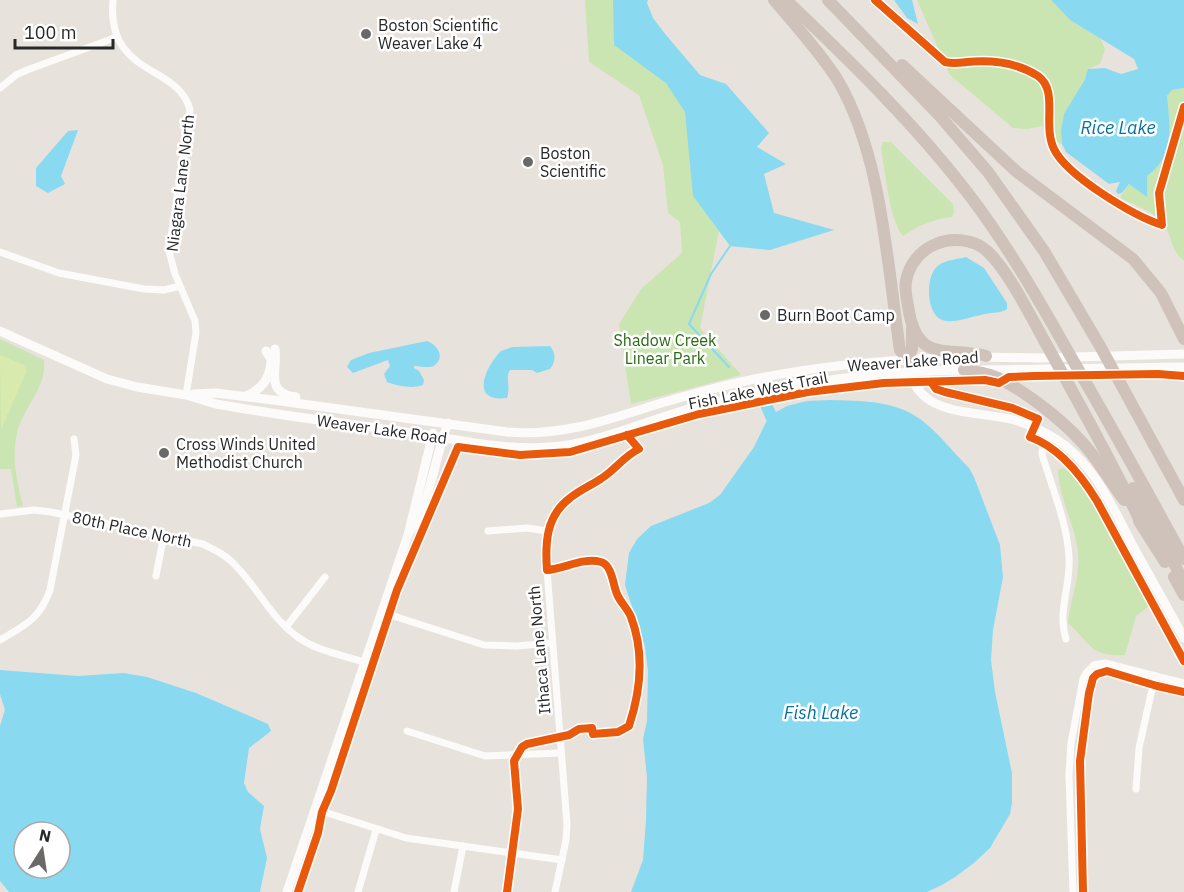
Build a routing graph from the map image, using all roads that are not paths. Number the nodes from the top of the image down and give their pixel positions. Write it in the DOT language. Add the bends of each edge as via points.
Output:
graph roads {
  1 [pos="113,0"];
  2 [pos="774,0"];
  3 [pos="786,0"];
  4 [pos="828,0"];
  5 [pos="838,10"];
  6 [pos="117,37"];
  7 [pos="0,88"];
  8 [pos="0,252"];
  9 [pos="905,284"];
  10 [pos="180,286"];
  11 [pos="911,322"];
  12 [pos="1180,325"];
  13 [pos="0,331"];
  14 [pos="1184,339"];
  15 [pos="1184,354"];
  16 [pos="986,356"];
  17 [pos="908,359"];
  18 [pos="1184,367"];
  19 [pos="964,370"];
  20 [pos="910,373"];
  21 [pos="186,395"];
  22 [pos="244,396"];
  23 [pos="324,406"];
  24 [pos="436,422"];
  25 [pos="448,423"];
  26 [pos="1048,435"];
  27 [pos="432,436"];
  28 [pos="443,437"];
  29 [pos="74,439"];
  30 [pos="639,449"];
  31 [pos="1184,500"];
  32 [pos="0,514"];
  33 [pos="64,515"];
  34 [pos="1143,527"];
  35 [pos="488,531"];
  36 [pos="547,531"];
  37 [pos="164,535"];
  38 [pos="408,535"];
  39 [pos="1184,560"];
  40 [pos="156,576"];
  41 [pos="325,577"];
  42 [pos="1184,582"];
  43 [pos="1184,595"];
  44 [pos="381,612"];
  45 [pos="286,627"];
  46 [pos="1184,638"];
  47 [pos="1066,639"];
  48 [pos="0,640"];
  49 [pos="552,644"];
  50 [pos="364,662"];
  51 [pos="1155,676"];
  52 [pos="1184,683"];
  53 [pos="407,731"];
  54 [pos="561,753"];
  55 [pos="1136,789"];
  56 [pos="315,809"];
  57 [pos="376,830"];
  58 [pos="462,846"];
  59 [pos="562,860"];
  60 [pos="287,892"];
  61 [pos="358,892"];
  62 [pos="454,892"];
  63 [pos="555,892"];
  64 [pos="1073,892"];
  1 -- 6 [label="street, Niagara Lane North" via="112,19"];
  2 -- 17 [label="highway" via="836,77 859,123 869,156 900,350"];
  3 -- 39 [label="highway" via="918,132 970,196 1026,278"];
  4 -- 5 [label="highway"];
  5 -- 12 [label="highway" via="1017,172 1133,259 1154,283"];
  5 -- 31 [label="highway" via="967,147 1044,251"];
  6 -- 7 [label="street" via="27,70"];
  6 -- 10 [label="street, Niagara Lane North" via="140,65 184,94 190,110 169,241 170,260"];
  8 -- 10 [label="street" via="40,268 144,289"];
  9 -- 11 [label="highway"];
  9 -- 34 [label="highway" via="912,264 927,248 938,243 961,240 986,249 1023,302 1115,468"];
  9 -- 42 [label="highway" via="905,266 913,252 939,236 982,240 997,252 1047,330"];
  10 -- 21 [label="street, Niagara Lane North" via="196,333"];
  11 -- 16 [label="highway" via="916,335 931,349"];
  11 -- 17 [label="highway" via="912,349"];
  12 -- 14 [label="highway"];
  13 -- 21 [label="main road, Weaver Lake Road" via="107,379"];
  15 -- 16 [label="main road, Weaver Lake Road"];
  16 -- 17 [label="main road, Weaver Lake Road"];
  17 -- 20 [label="main road"];
  17 -- 25 [label="main road, Weaver Lake Road" via="735,384 558,432 518,433"];
  18 -- 19 [label="main road, Weaver Lake Road"];
  19 -- 20 [label="main road, Weaver Lake Road"];
  19 -- 34 [label="highway" via="1003,381 1064,425 1092,454"];
  20 -- 26 [label="main road" via="915,389 933,403 1012,419"];
  20 -- 28 [label="main road, Weaver Lake Road" via="770,389 559,446 536,448"];
  21 -- 22 [label="main road, Weaver Lake Road"];
  21 -- 27 [label="main road, Weaver Lake Road" via="216,405"];
  22 -- 23 [label="main road, Weaver Lake Road"];
  22 -- 23 [label="main road" via="267,380 270,350 276,358 273,376 279,390"];
  23 -- 24 [label="main road, Weaver Lake Road"];
  24 -- 25 [label="main road, Weaver Lake Road"];
  24 -- 27 [label="main road"];
  25 -- 28 [label="main road"];
  26 -- 46 [label="main road" via="1074,453 1100,486"];
  26 -- 47 [label="street" via="1042,454 1070,560 1061,620"];
  27 -- 28 [label="main road, Weaver Lake Road"];
  27 -- 38 [label="main road"];
  28 -- 38 [label="main road" via="427,500"];
  29 -- 33 [label="street" via="76,455"];
  30 -- 36 [label="street" via="568,499"];
  32 -- 33 [label="street, 80th Place North" via="34,510"];
  33 -- 37 [label="street, 80th Place North"];
  33 -- 48 [label="street" via="45,603 34,618"];
  34 -- 43 [label="highway"];
  35 -- 36 [label="street"];
  36 -- 49 [label="street, Ithaca Lane North"];
  37 -- 40 [label="street"];
  37 -- 45 [label="street, 80th Place North" via="203,544 231,561"];
  38 -- 44 [label="main road"];
  41 -- 45 [label="street"];
  44 -- 49 [label="street" via="484,645"];
  44 -- 50 [label="main road"];
  45 -- 50 [label="street, 80th Place North" via="313,645"];
  49 -- 54 [label="street, Ithaca Lane North"];
  50 -- 56 [label="main road"];
  51 -- 52 [label="street"];
  51 -- 55 [label="street" via="1140,744"];
  51 -- 64 [label="street" via="1106,663 1094,665 1083,679 1068,775"];
  53 -- 54 [label="street" via="485,756"];
  54 -- 59 [label="street, Ithaca Lane North" via="567,831"];
  56 -- 57 [label="street"];
  56 -- 60 [label="main road"];
  57 -- 58 [label="street"];
  57 -- 61 [label="street"];
  58 -- 59 [label="street"];
  58 -- 62 [label="street"];
  59 -- 63 [label="street, Ithaca Lane North"];
}
